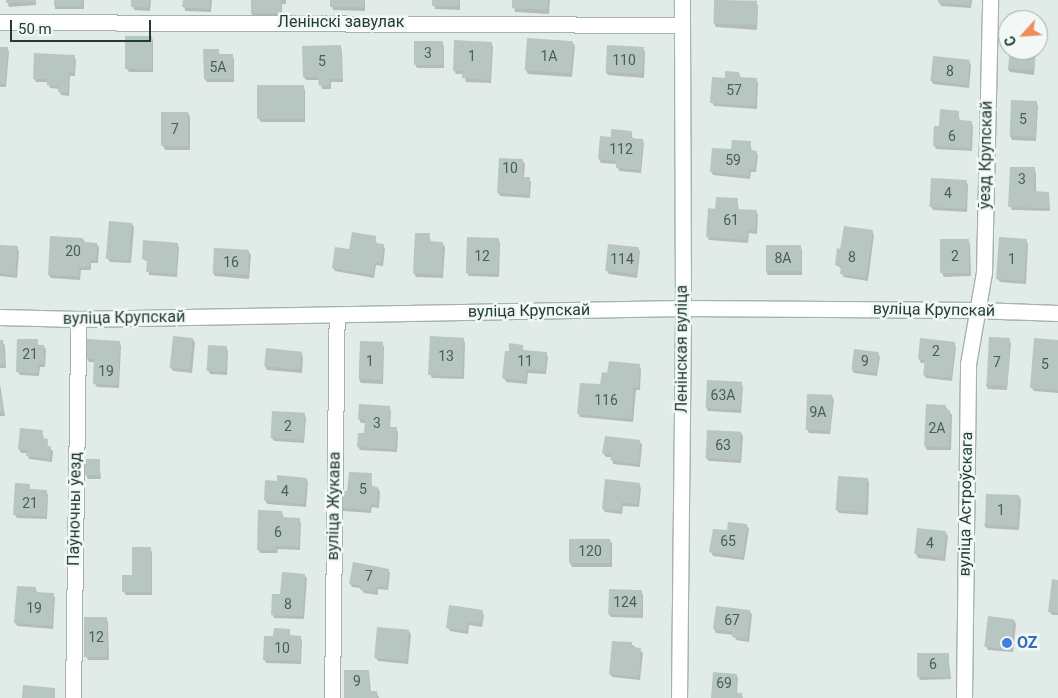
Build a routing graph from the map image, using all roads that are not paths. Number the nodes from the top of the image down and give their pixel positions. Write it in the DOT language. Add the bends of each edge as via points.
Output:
graph roads {
  1 [pos="682,0"];
  2 [pos="990,0"];
  3 [pos="0,22"];
  4 [pos="682,25"];
  5 [pos="683,308"];
  6 [pos="976,310"];
  7 [pos="1058,313"];
  8 [pos="337,315"];
  9 [pos="0,317"];
  10 [pos="78,319"];
  11 [pos="72,698"];
  12 [pos="332,698"];
  13 [pos="679,698"];
  14 [pos="964,698"];
  1 -- 4 [label="street, Ленінская вуліца"];
  2 -- 6 [label="street, ўезд Крупскай" via="984,272"];
  3 -- 4 [label="street, Ленінскі завулак"];
  4 -- 5 [label="street, Ленінская вуліца"];
  5 -- 6 [label="street, вуліца Крупскай"];
  5 -- 8 [label="street, вуліца Крупскай"];
  5 -- 13 [label="street, Ленінская вуліца"];
  6 -- 7 [label="street, вуліца Крупскай"];
  6 -- 14 [label="street, вуліца Астроўскага" via="968,364"];
  8 -- 10 [label="street, вуліца Крупскай"];
  8 -- 12 [label="street, вуліца Жукава"];
  9 -- 10 [label="street, вуліца Крупскай"];
  10 -- 11 [label="street, Паўночны ўезд"];
}
